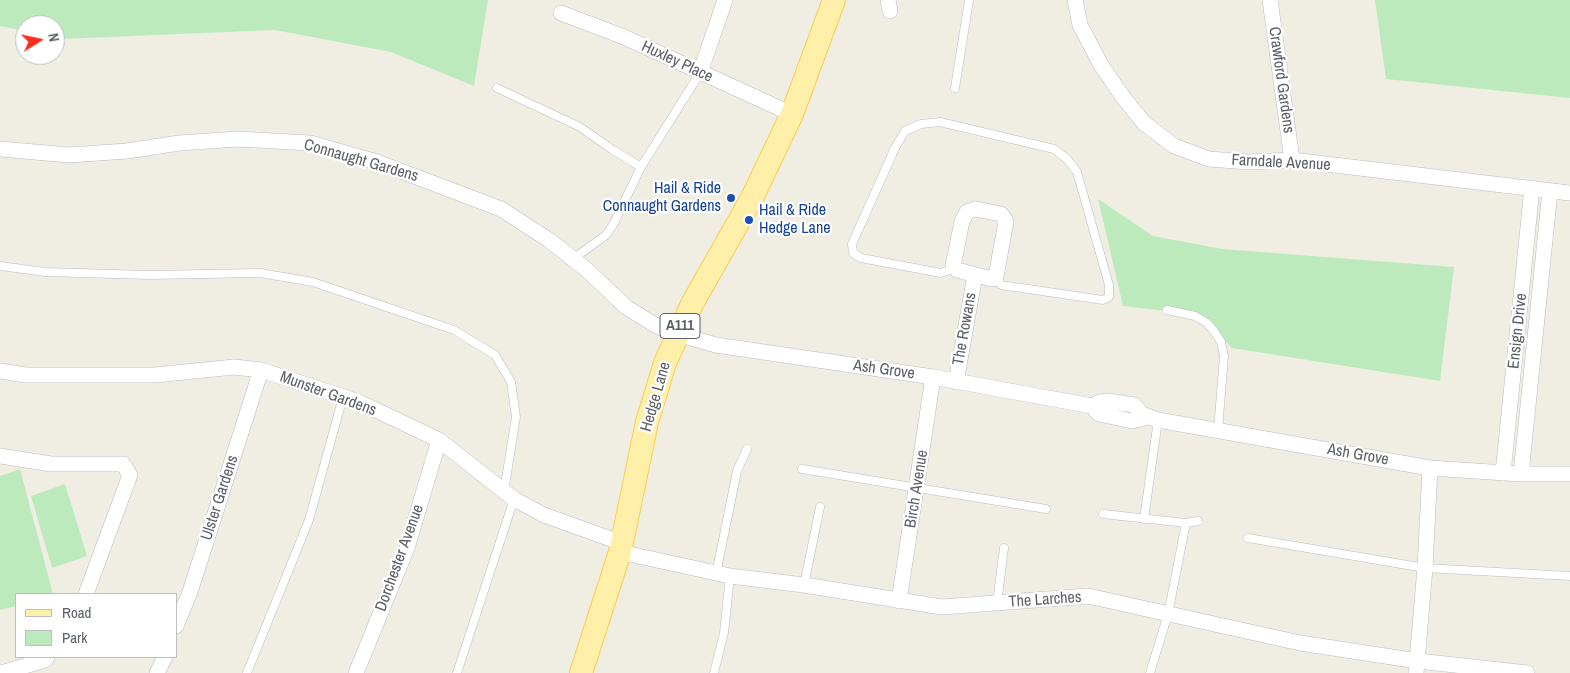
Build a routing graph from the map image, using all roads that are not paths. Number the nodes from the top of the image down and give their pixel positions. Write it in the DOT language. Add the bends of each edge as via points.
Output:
graph roads {
  1 [pos="725,0"];
  2 [pos="834,0"];
  3 [pos="969,0"];
  4 [pos="1075,0"];
  5 [pos="1270,0"];
  6 [pos="561,12"];
  7 [pos="700,73"];
  8 [pos="497,88"];
  9 [pos="955,88"];
  10 [pos="792,114"];
  11 [pos="0,148"];
  12 [pos="1292,160"];
  13 [pos="641,167"];
  14 [pos="1532,188"];
  15 [pos="1550,191"];
  16 [pos="1570,193"];
  17 [pos="573,259"];
  18 [pos="0,266"];
  19 [pos="955,268"];
  20 [pos="974,276"];
  21 [pos="996,277"];
  22 [pos="1167,310"];
  23 [pos="676,334"];
  24 [pos="261,370"];
  25 [pos="0,372"];
  26 [pos="933,377"];
  27 [pos="956,382"];
  28 [pos="343,396"];
  29 [pos="1153,418"];
  30 [pos="1218,430"];
  31 [pos="439,440"];
  32 [pos="747,449"];
  33 [pos="0,456"];
  34 [pos="1430,468"];
  35 [pos="802,469"];
  36 [pos="1503,473"];
  37 [pos="1521,474"];
  38 [pos="1570,474"];
  39 [pos="917,489"];
  40 [pos="509,496"];
  41 [pos="820,507"];
  42 [pos="1046,509"];
  43 [pos="1103,514"];
  44 [pos="1144,519"];
  45 [pos="1198,521"];
  46 [pos="1186,522"];
  47 [pos="1248,538"];
  48 [pos="621,547"];
  49 [pos="1004,548"];
  50 [pos="1425,568"];
  51 [pos="723,575"];
  52 [pos="1570,576"];
  53 [pos="804,586"];
  54 [pos="86,593"];
  55 [pos="899,601"];
  56 [pos="997,603"];
  57 [pos="1168,614"];
  58 [pos="178,621"];
  59 [pos="46,658"];
  60 [pos="164,658"];
  61 [pos="1417,667"];
  62 [pos="1,673"];
  63 [pos="158,673"];
  64 [pos="247,673"];
  65 [pos="356,673"];
  66 [pos="458,673"];
  67 [pos="581,673"];
  68 [pos="714,673"];
  69 [pos="1150,673"];
  70 [pos="1527,673"];
  1 -- 7 [label="street"];
  2 -- 10 [label="main road, Hedge Lane / A111"];
  3 -- 9 [label="lane"];
  4 -- 12 [label="street, Farndale Avenue" via="1080,25 1101,65 1144,123 1174,146 1209,159 1248,162"];
  5 -- 12 [label="street, Crawford Gardens"];
  6 -- 7 [label="street, Huxley Place"];
  7 -- 10 [label="street, Huxley Place"];
  7 -- 13 [label="lane"];
  8 -- 13 [label="lane" via="580,127"];
  10 -- 23 [label="main road, Hedge Lane / A111" via="752,198"];
  11 -- 17 [label="street, Connaught Gardens" via="69,155 238,139 310,144 377,162 501,209"];
  12 -- 14 [label="street, Farndale Avenue"];
  13 -- 17 [label="lane" via="606,235"];
  14 -- 15 [label="street, Farndale Avenue"];
  14 -- 36 [label="street, Ensign Drive"];
  15 -- 16 [label="street, Farndale Avenue"];
  15 -- 37 [label="street, Ensign Drive"];
  17 -- 23 [label="street, Connaught Gardens" via="626,307"];
  18 -- 40 [label="lane" via="93,274 260,273 313,282 454,330 495,355 511,382 516,416"];
  19 -- 20 [label="street"];
  19 -- 21 [label="street" via="962,221 967,212 975,209 1001,214 1006,221"];
  19 -- 21 [label="lane" via="941,273 861,258 853,253 852,244 895,148 905,131 921,124 940,122 1054,149 1068,159 1077,172 1110,285 1109,297 1103,300 1002,285"];
  20 -- 21 [label="street"];
  20 -- 27 [label="street, The Rowans"];
  22 -- 30 [label="lane" via="1195,316 1207,323 1221,342 1224,356"];
  23 -- 26 [label="street, Ash Grove" via="716,345"];
  23 -- 48 [label="main road, Hedge Lane / A111" via="648,422"];
  24 -- 25 [label="street, Munster Gardens" via="234,368 155,375 25,375"];
  24 -- 28 [label="street, Munster Gardens"];
  24 -- 58 [label="street, Ulster Gardens"];
  26 -- 27 [label="street, Ash Grove"];
  26 -- 39 [label="street, Birch Avenue"];
  27 -- 29 [label="street, Ash Grove" via="1092,406 1099,414 1132,421"];
  28 -- 31 [label="street, Munster Gardens"];
  28 -- 64 [label="lane" via="309,520"];
  29 -- 30 [label="street, Ash Grove"];
  29 -- 44 [label="lane"];
  30 -- 34 [label="street, Ash Grove"];
  31 -- 40 [label="street, Munster Gardens"];
  31 -- 65 [label="street, Dorchester Avenue" via="407,548"];
  32 -- 51 [label="lane" via="737,471"];
  33 -- 54 [label="street" via="51,464 124,464 130,474"];
  34 -- 36 [label="street, Ash Grove"];
  34 -- 50 [label="street"];
  35 -- 39 [label="lane"];
  36 -- 37 [label="street, Ash Grove"];
  37 -- 38 [label="street, Ash Grove"];
  39 -- 42 [label="lane"];
  39 -- 55 [label="street, Birch Avenue"];
  40 -- 48 [label="street, Munster Gardens" via="544,516"];
  40 -- 66 [label="lane"];
  41 -- 53 [label="lane"];
  43 -- 44 [label="lane"];
  44 -- 46 [label="lane"];
  45 -- 46 [label="lane"];
  46 -- 57 [label="lane"];
  47 -- 50 [label="lane"];
  48 -- 51 [label="street, The Larches"];
  48 -- 67 [label="main road, Hedge Lane / A111"];
  49 -- 56 [label="lane"];
  50 -- 52 [label="lane"];
  50 -- 61 [label="street"];
  51 -- 53 [label="street, The Larches"];
  51 -- 68 [label="lane" via="724,633"];
  53 -- 55 [label="street, The Larches"];
  55 -- 56 [label="street, The Larches" via="942,607"];
  56 -- 57 [label="street, The Larches" via="1088,596"];
  57 -- 61 [label="street, The Larches"];
  57 -- 69 [label="lane"];
  59 -- 62 [label="street"];
  60 -- 63 [label="street"];
  61 -- 70 [label="street, The Larches"];
}
